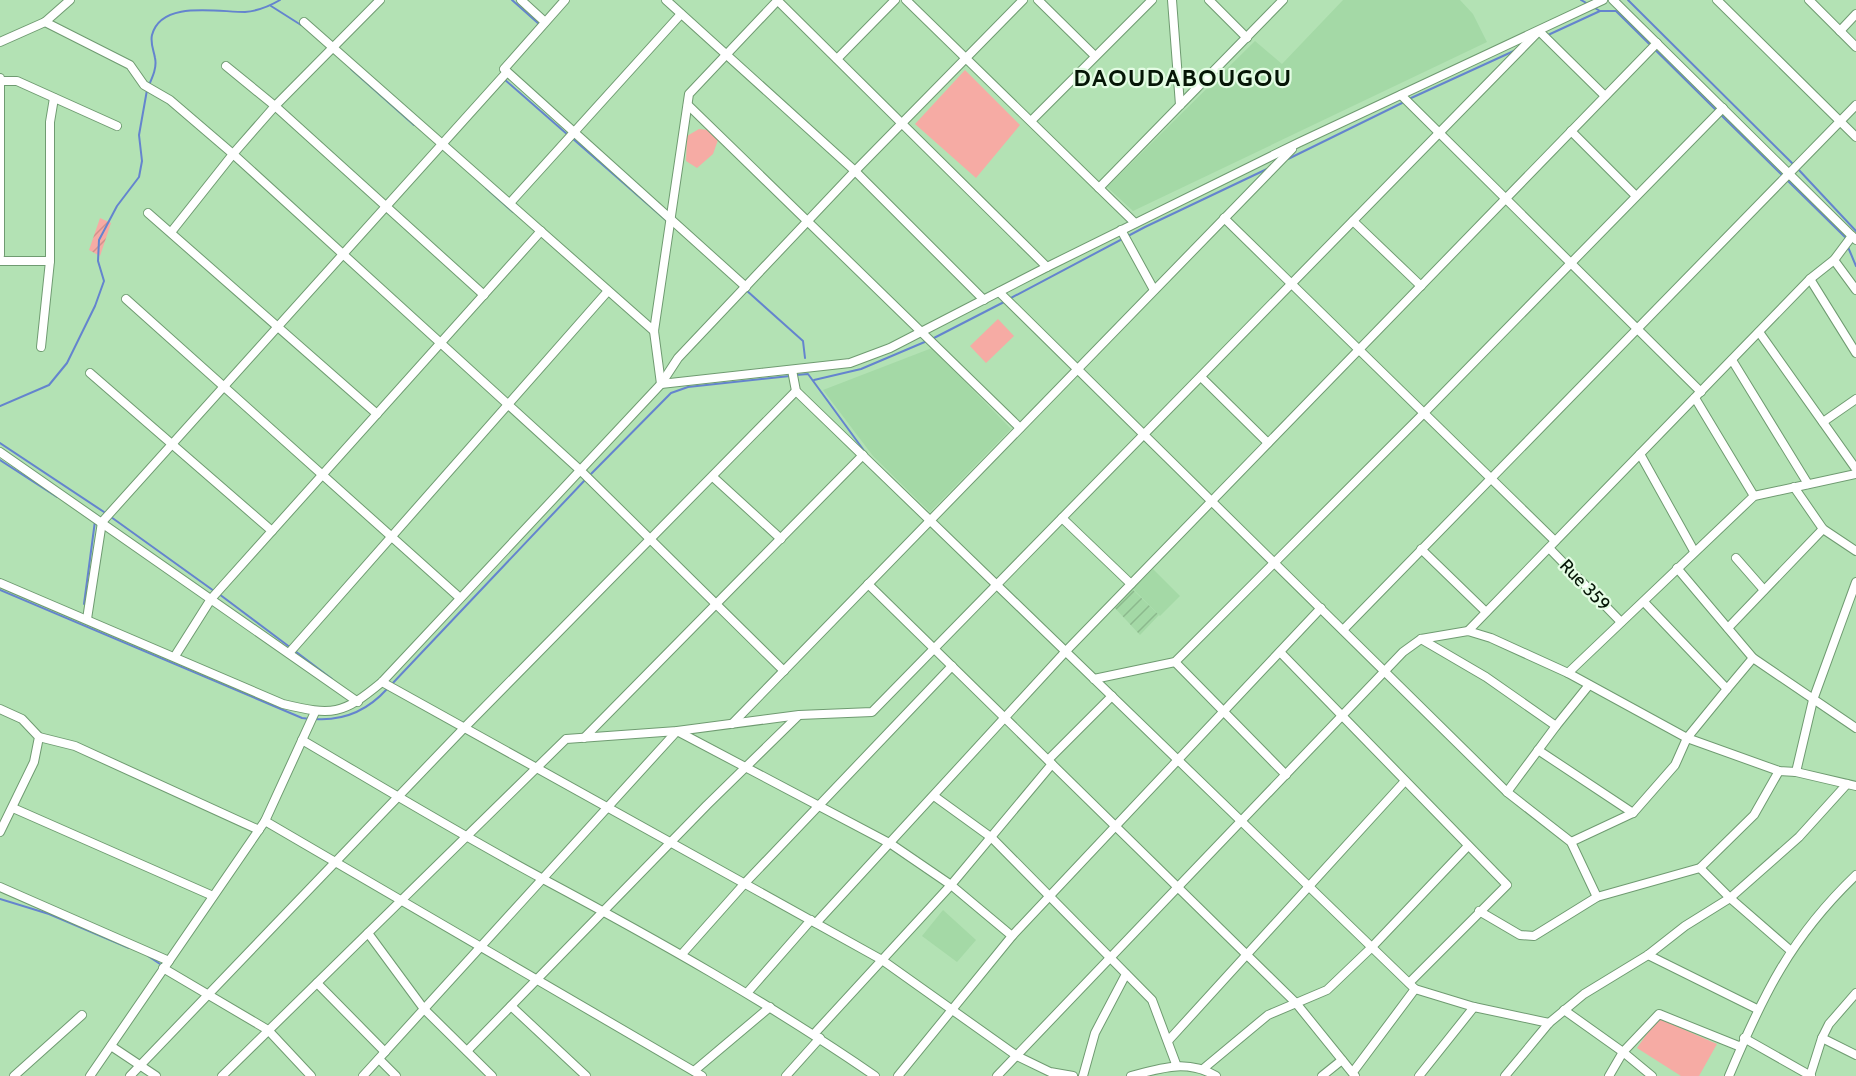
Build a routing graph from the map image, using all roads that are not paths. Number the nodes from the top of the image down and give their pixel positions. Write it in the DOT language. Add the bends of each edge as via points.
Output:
graph roads {
  1 [pos="70,0"];
  2 [pos="380,0"];
  3 [pos="521,0"];
  4 [pos="565,0"];
  5 [pos="666,0"];
  6 [pos="777,0"];
  7 [pos="895,0"];
  8 [pos="906,0"];
  9 [pos="1023,0"];
  10 [pos="1038,0"];
  11 [pos="1152,0"];
  12 [pos="1172,0"];
  13 [pos="1209,0"];
  14 [pos="1283,0"];
  15 [pos="1603,0"];
  16 [pos="1613,0"];
  17 [pos="1717,0"];
  18 [pos="1809,0"];
  19 [pos="681,14"];
  20 [pos="1856,15"];
  21 [pos="45,22"];
  22 [pos="304,22"];
  23 [pos="545,22"];
  24 [pos="1539,31"];
  25 [pos="1840,31"];
  26 [pos="1247,38"];
  27 [pos="0,42"];
  28 [pos="1657,42"];
  29 [pos="1856,46"];
  30 [pos="336,47"];
  31 [pos="726,55"];
  32 [pos="1095,56"];
  33 [pos="966,58"];
  34 [pos="837,59"];
  35 [pos="226,66"];
  36 [pos="507,72"];
  37 [pos="0,79"];
  38 [pos="1401,95"];
  39 [pos="1605,96"];
  40 [pos="54,98"];
  41 [pos="688,105"];
  42 [pos="1180,105"];
  43 [pos="1856,105"];
  44 [pos="275,106"];
  45 [pos="1723,108"];
  46 [pos="1030,121"];
  47 [pos="1840,122"];
  48 [pos="902,123"];
  49 [pos="117,126"];
  50 [pos="1571,131"];
  51 [pos="574,132"];
  52 [pos="1440,133"];
  53 [pos="1856,137"];
  54 [pos="1298,143"];
  55 [pos="442,144"];
  56 [pos="233,154"];
  57 [pos="855,171"];
  58 [pos="1789,173"];
  59 [pos="1099,188"];
  60 [pos="1636,196"];
  61 [pos="1506,198"];
  62 [pos="510,203"];
  63 [pos="385,207"];
  64 [pos="148,213"];
  65 [pos="671,217"];
  66 [pos="1224,218"];
  67 [pos="807,221"];
  68 [pos="1353,221"];
  69 [pos="1135,223"];
  70 [pos="1121,230"];
  71 [pos="172,231"];
  72 [pos="541,231"];
  73 [pos="1854,238"];
  74 [pos="0,255"];
  75 [pos="342,255"];
  76 [pos="1834,260"];
  77 [pos="0,261"];
  78 [pos="50,261"];
  79 [pos="1571,262"];
  80 [pos="1047,267"];
  81 [pos="1810,279"];
  82 [pos="1292,284"];
  83 [pos="1421,286"];
  84 [pos="746,287"];
  85 [pos="1154,290"];
  86 [pos="1856,290"];
  87 [pos="608,291"];
  88 [pos="999,292"];
  89 [pos="484,295"];
  90 [pos="126,299"];
  91 [pos="984,300"];
  92 [pos="278,327"];
  93 [pos="1638,328"];
  94 [pos="654,331"];
  95 [pos="1759,332"];
  96 [pos="921,333"];
  97 [pos="440,343"];
  98 [pos="41,347"];
  99 [pos="1359,350"];
  100 [pos="1856,353"];
  101 [pos="1732,360"];
  102 [pos="1078,368"];
  103 [pos="792,370"];
  104 [pos="90,373"];
  105 [pos="1201,377"];
  106 [pos="661,384"];
  107 [pos="224,386"];
  108 [pos="796,391"];
  109 [pos="1698,395"];
  110 [pos="1856,399"];
  111 [pos="508,404"];
  112 [pos="1424,413"];
  113 [pos="377,414"];
  114 [pos="1823,422"];
  115 [pos="1020,428"];
  116 [pos="1144,434"];
  117 [pos="1268,443"];
  118 [pos="172,444"];
  119 [pos="0,452"];
  120 [pos="1640,454"];
  121 [pos="863,455"];
  122 [pos="580,470"];
  123 [pos="1856,472"];
  124 [pos="323,474"];
  125 [pos="713,477"];
  126 [pos="1491,478"];
  127 [pos="1808,484"];
  128 [pos="1794,487"];
  129 [pos="1754,496"];
  130 [pos="1212,501"];
  131 [pos="1062,518"];
  132 [pos="930,520"];
  133 [pos="102,522"];
  134 [pos="1823,529"];
  135 [pos="272,531"];
  136 [pos="392,536"];
  137 [pos="781,539"];
  138 [pos="651,540"];
  139 [pos="1552,545"];
  140 [pos="1421,549"];
  141 [pos="1694,551"];
  142 [pos="1856,551"];
  143 [pos="1736,558"];
  144 [pos="1276,564"];
  145 [pos="1677,568"];
  146 [pos="1856,582"];
  147 [pos="0,583"];
  148 [pos="868,584"];
  149 [pos="1131,584"];
  150 [pos="997,585"];
  151 [pos="1764,590"];
  152 [pos="460,597"];
  153 [pos="211,599"];
  154 [pos="1644,602"];
  155 [pos="716,604"];
  156 [pos="1321,608"];
  157 [pos="1486,612"];
  158 [pos="1845,613"];
  159 [pos="1856,614"];
  160 [pos="87,619"];
  161 [pos="1622,622"];
  162 [pos="1728,628"];
  163 [pos="1343,630"];
  164 [pos="1468,631"];
  165 [pos="1420,639"];
  166 [pos="934,649"];
  167 [pos="1066,651"];
  168 [pos="1280,652"];
  169 [pos="288,653"];
  170 [pos="175,656"];
  171 [pos="1753,658"];
  172 [pos="1175,662"];
  173 [pos="952,666"];
  174 [pos="784,671"];
  175 [pos="1385,671"];
  176 [pos="1568,673"];
  177 [pos="1094,679"];
  178 [pos="382,682"];
  179 [pos="1589,685"];
  180 [pos="1727,689"];
  181 [pos="1112,696"];
  182 [pos="1813,700"];
  183 [pos="358,702"];
  184 [pos="0,709"];
  185 [pos="315,711"];
  186 [pos="1224,712"];
  187 [pos="799,715"];
  188 [pos="1342,716"];
  189 [pos="1005,718"];
  190 [pos="732,725"];
  191 [pos="1556,726"];
  192 [pos="465,727"];
  193 [pos="1856,728"];
  194 [pos="677,731"];
  195 [pos="39,737"];
  196 [pos="584,738"];
  197 [pos="1687,738"];
  198 [pos="302,740"];
  199 [pos="1538,750"];
  200 [pos="1178,760"];
  201 [pos="1050,762"];
  202 [pos="747,766"];
  203 [pos="537,768"];
  204 [pos="1779,771"];
  205 [pos="1796,772"];
  206 [pos="1286,775"];
  207 [pos="1405,781"];
  208 [pos="1852,785"];
  209 [pos="1507,792"];
  210 [pos="934,796"];
  211 [pos="400,798"];
  212 [pos="819,806"];
  213 [pos="13,808"];
  214 [pos="607,808"];
  215 [pos="1633,813"];
  216 [pos="265,821"];
  217 [pos="1242,821"];
  218 [pos="1115,826"];
  219 [pos="259,830"];
  220 [pos="0,832"];
  221 [pos="467,836"];
  222 [pos="992,838"];
  223 [pos="674,842"];
  224 [pos="1571,842"];
  225 [pos="891,844"];
  226 [pos="1468,846"];
  227 [pos="337,863"];
  228 [pos="1700,868"];
  229 [pos="1856,875"];
  230 [pos="543,879"];
  231 [pos="745,884"];
  232 [pos="951,885"];
  233 [pos="1308,885"];
  234 [pos="0,887"];
  235 [pos="1178,888"];
  236 [pos="1049,896"];
  237 [pos="213,897"];
  238 [pos="1597,897"];
  239 [pos="1730,898"];
  240 [pos="401,901"];
  241 [pos="606,911"];
  242 [pos="1479,911"];
  243 [pos="814,922"];
  244 [pos="368,933"];
  245 [pos="1012,936"];
  246 [pos="480,947"];
  247 [pos="1371,948"];
  248 [pos="1791,951"];
  249 [pos="682,954"];
  250 [pos="1648,955"];
  251 [pos="1247,956"];
  252 [pos="1111,958"];
  253 [pos="882,960"];
  254 [pos="166,964"];
  255 [pos="1126,974"];
  256 [pos="537,980"];
  257 [pos="317,982"];
  258 [pos="1412,986"];
  259 [pos="747,993"];
  260 [pos="1856,994"];
  261 [pos="210,995"];
  262 [pos="1296,1003"];
  263 [pos="511,1006"];
  264 [pos="770,1007"];
  265 [pos="1474,1007"];
  266 [pos="424,1009"];
  267 [pos="1757,1009"];
  268 [pos="951,1010"];
  269 [pos="1564,1011"];
  270 [pos="82,1015"];
  271 [pos="1549,1023"];
  272 [pos="268,1030"];
  273 [pos="817,1036"];
  274 [pos="1822,1038"];
  275 [pos="1168,1041"];
  276 [pos="1743,1043"];
  277 [pos="111,1046"];
  278 [pos="467,1051"];
  279 [pos="1623,1052"];
  280 [pos="382,1055"];
  281 [pos="1856,1055"];
  282 [pos="1017,1056"];
  283 [pos="1342,1060"];
  284 [pos="1176,1064"];
  285 [pos="141,1066"];
  286 [pos="1203,1069"];
  287 [pos="698,1074"];
  288 [pos="1354,1074"];
  289 [pos="14,1076"];
  290 [pos="90,1076"];
  291 [pos="130,1076"];
  292 [pos="156,1076"];
  293 [pos="222,1076"];
  294 [pos="311,1076"];
  295 [pos="363,1076"];
  296 [pos="396,1076"];
  297 [pos="492,1076"];
  298 [pos="586,1076"];
  299 [pos="786,1076"];
  300 [pos="875,1076"];
  301 [pos="898,1076"];
  302 [pos="997,1076"];
  303 [pos="1073,1076"];
  304 [pos="1083,1076"];
  305 [pos="1131,1076"];
  306 [pos="1216,1076"];
  307 [pos="1322,1076"];
  308 [pos="1419,1076"];
  309 [pos="1505,1076"];
  310 [pos="1609,1076"];
  311 [pos="1652,1076"];
  312 [pos="1729,1076"];
  313 [pos="1810,1076"];
  1 -- 21 [label="street"];
  2 -- 30 [label="street"];
  3 -- 23 [label="street"];
  4 -- 23 [label="street"];
  5 -- 19 [label="street"];
  6 -- 31 [label="street"];
  6 -- 34 [label="street"];
  7 -- 34 [label="street"];
  8 -- 33 [label="street"];
  9 -- 33 [label="street"];
  10 -- 32 [label="street"];
  11 -- 32 [label="street"];
  12 -- 42 [label="street"];
  13 -- 26 [label="street"];
  14 -- 26 [label="street"];
  15 -- 24 [label="street"];
  16 -- 28 [label="street"];
  17 -- 47 [label="street"];
  18 -- 25 [label="street"];
  19 -- 31 [label="street"];
  19 -- 51 [label="street"];
  20 -- 25 [label="street"];
  21 -- 27 [label="street"];
  21 -- 56 [label="street" via="130,65 144,85 170,100"];
  22 -- 30 [label="street"];
  23 -- 36 [label="street" via="504,69"];
  24 -- 38 [label="street"];
  24 -- 39 [label="street"];
  24 -- 52 [label="street"];
  25 -- 29 [label="street"];
  26 -- 42 [label="street"];
  28 -- 39 [label="street"];
  28 -- 45 [label="street"];
  30 -- 44 [label="street"];
  30 -- 55 [label="street"];
  31 -- 41 [label="street" via="689,94"];
  31 -- 57 [label="street"];
  32 -- 46 [label="street"];
  33 -- 46 [label="street"];
  33 -- 48 [label="street"];
  34 -- 48 [label="street"];
  35 -- 44 [label="street"];
  36 -- 51 [label="street"];
  36 -- 55 [label="street"];
  37 -- 40 [label="street" via="17,81"];
  37 -- 74 [label="street"];
  38 -- 52 [label="street"];
  38 -- 54 [label="street"];
  39 -- 50 [label="street"];
  40 -- 49 [label="street"];
  40 -- 78 [label="street" via="50,122"];
  41 -- 65 [label="street"];
  41 -- 67 [label="street"];
  42 -- 59 [label="street"];
  43 -- 47 [label="street"];
  44 -- 56 [label="street"];
  44 -- 63 [label="street"];
  45 -- 58 [label="street"];
  45 -- 60 [label="street"];
  46 -- 59 [label="street"];
  47 -- 53 [label="street"];
  47 -- 58 [label="street"];
  48 -- 57 [label="street"];
  48 -- 80 [label="street"];
  50 -- 60 [label="street"];
  50 -- 61 [label="street"];
  51 -- 62 [label="street"];
  51 -- 65 [label="street"];
  52 -- 61 [label="street"];
  52 -- 68 [label="street"];
  54 -- 66 [label="street"];
  54 -- 69 [label="street"];
  55 -- 62 [label="street"];
  55 -- 63 [label="street"];
  56 -- 71 [label="street"];
  56 -- 75 [label="street"];
  57 -- 67 [label="street"];
  57 -- 91 [label="street"];
  58 -- 73 [label="street"];
  58 -- 93 [label="street"];
  59 -- 69 [label="street"];
  60 -- 79 [label="street"];
  61 -- 79 [label="street"];
  61 -- 83 [label="street"];
  62 -- 72 [label="street"];
  63 -- 75 [label="street"];
  63 -- 89 [label="street"];
  64 -- 71 [label="street"];
  65 -- 84 [label="street"];
  65 -- 94 [label="street"];
  66 -- 82 [label="street, Rue 359"];
  66 -- 85 [label="street"];
  67 -- 84 [label="street"];
  67 -- 96 [label="street"];
  68 -- 82 [label="street"];
  68 -- 83 [label="street"];
  69 -- 70 [label="street"];
  70 -- 80 [label="street"];
  70 -- 85 [label="street"];
  71 -- 92 [label="street"];
  72 -- 87 [label="street"];
  72 -- 89 [label="street"];
  73 -- 76 [label="street"];
  75 -- 92 [label="street"];
  75 -- 97 [label="street"];
  76 -- 81 [label="street"];
  76 -- 86 [label="street"];
  77 -- 78 [label="street"];
  78 -- 98 [label="street"];
  79 -- 93 [label="street"];
  79 -- 112 [label="street"];
  80 -- 88 [label="street"];
  81 -- 95 [label="street"];
  81 -- 100 [label="street"];
  82 -- 99 [label="street, Rue 359"];
  82 -- 105 [label="street"];
  83 -- 99 [label="street"];
  84 -- 106 [label="street" via="678,358"];
  85 -- 102 [label="street"];
  87 -- 94 [label="street"];
  87 -- 111 [label="street"];
  88 -- 91 [label="street"];
  88 -- 102 [label="street"];
  89 -- 97 [label="street"];
  90 -- 107 [label="street"];
  91 -- 96 [label="street"];
  92 -- 107 [label="street"];
  92 -- 113 [label="street"];
  93 -- 109 [label="street"];
  93 -- 126 [label="street"];
  94 -- 106 [label="street"];
  95 -- 101 [label="street"];
  95 -- 114 [label="street"];
  96 -- 103 [label="street" via="850,363"];
  96 -- 115 [label="street"];
  97 -- 111 [label="street"];
  97 -- 113 [label="street"];
  99 -- 112 [label="street, Rue 359"];
  99 -- 117 [label="street"];
  101 -- 109 [label="street"];
  101 -- 127 [label="street"];
  102 -- 115 [label="street"];
  102 -- 116 [label="street"];
  103 -- 106 [label="street"];
  103 -- 108 [label="street"];
  104 -- 118 [label="street"];
  105 -- 116 [label="street"];
  105 -- 117 [label="street"];
  106 -- 122 [label="street"];
  107 -- 118 [label="street"];
  107 -- 124 [label="street"];
  108 -- 121 [label="street"];
  108 -- 125 [label="street"];
  109 -- 120 [label="street"];
  109 -- 129 [label="street"];
  110 -- 114 [label="street"];
  111 -- 122 [label="street"];
  111 -- 136 [label="street"];
  112 -- 126 [label="street, Rue 359"];
  112 -- 144 [label="street"];
  113 -- 124 [label="street"];
  114 -- 123 [label="street"];
  115 -- 132 [label="street"];
  116 -- 130 [label="street"];
  116 -- 131 [label="street"];
  117 -- 130 [label="street"];
  118 -- 133 [label="street"];
  118 -- 135 [label="street"];
  119 -- 133 [label="street"];
  120 -- 139 [label="street"];
  120 -- 141 [label="street"];
  121 -- 132 [label="street"];
  121 -- 137 [label="street"];
  122 -- 138 [label="street"];
  122 -- 152 [label="street"];
  123 -- 127 [label="street"];
  124 -- 135 [label="street"];
  124 -- 136 [label="street"];
  125 -- 137 [label="street"];
  125 -- 138 [label="street"];
  126 -- 139 [label="street, Rue 359"];
  126 -- 140 [label="street"];
  127 -- 128 [label="street"];
  128 -- 129 [label="street"];
  128 -- 134 [label="street"];
  129 -- 141 [label="street"];
  130 -- 144 [label="street"];
  130 -- 149 [label="street"];
  131 -- 149 [label="street"];
  131 -- 150 [label="street"];
  132 -- 148 [label="street"];
  132 -- 150 [label="street"];
  133 -- 153 [label="street"];
  133 -- 160 [label="street"];
  134 -- 142 [label="street"];
  134 -- 151 [label="street"];
  135 -- 153 [label="street"];
  136 -- 152 [label="street"];
  136 -- 169 [label="street"];
  137 -- 155 [label="street"];
  138 -- 155 [label="street"];
  138 -- 192 [label="street"];
  139 -- 157 [label="street"];
  139 -- 161 [label="street, Rue 359"];
  140 -- 157 [label="street"];
  140 -- 163 [label="street"];
  141 -- 145 [label="street"];
  143 -- 151 [label="street"];
  144 -- 156 [label="street"];
  144 -- 172 [label="street"];
  145 -- 154 [label="street"];
  145 -- 162 [label="street"];
  146 -- 158 [label="street"];
  147 -- 160 [label="street"];
  148 -- 166 [label="street"];
  148 -- 174 [label="street"];
  149 -- 167 [label="street"];
  150 -- 166 [label="street"];
  150 -- 167 [label="street"];
  151 -- 162 [label="street"];
  152 -- 178 [label="street"];
  153 -- 169 [label="street"];
  153 -- 170 [label="street"];
  154 -- 161 [label="street"];
  154 -- 180 [label="street"];
  155 -- 174 [label="street"];
  155 -- 196 [label="street"];
  156 -- 163 [label="street"];
  156 -- 168 [label="street"];
  157 -- 164 [label="street"];
  158 -- 159 [label="street"];
  158 -- 182 [label="street"];
  160 -- 170 [label="street"];
  161 -- 176 [label="street"];
  162 -- 171 [label="street"];
  163 -- 175 [label="street"];
  164 -- 165 [label="street"];
  164 -- 176 [label="street"];
  165 -- 175 [label="street"];
  165 -- 191 [label="street"];
  166 -- 173 [label="street"];
  166 -- 187 [label="street" via="872,712"];
  167 -- 177 [label="street"];
  167 -- 189 [label="street"];
  168 -- 186 [label="street"];
  168 -- 188 [label="street"];
  169 -- 183 [label="street"];
  170 -- 185 [label="street" via="283,704"];
  171 -- 180 [label="street"];
  171 -- 182 [label="street"];
  172 -- 177 [label="street"];
  172 -- 186 [label="street"];
  173 -- 189 [label="street"];
  173 -- 212 [label="street"];
  174 -- 190 [label="street"];
  175 -- 188 [label="street"];
  175 -- 209 [label="street"];
  176 -- 179 [label="street"];
  177 -- 181 [label="street"];
  178 -- 183 [label="street"];
  178 -- 192 [label="street"];
  179 -- 191 [label="street"];
  179 -- 197 [label="street"];
  180 -- 197 [label="street"];
  181 -- 200 [label="street"];
  181 -- 201 [label="street"];
  182 -- 193 [label="street"];
  182 -- 205 [label="street"];
  183 -- 185 [label="street" via="332,711"];
  184 -- 195 [label="street" via="22,719"];
  185 -- 198 [label="street"];
  186 -- 200 [label="street"];
  186 -- 206 [label="street"];
  187 -- 190 [label="street"];
  187 -- 202 [label="street"];
  188 -- 206 [label="street"];
  188 -- 207 [label="street"];
  189 -- 201 [label="street"];
  189 -- 210 [label="street"];
  190 -- 194 [label="street"];
  191 -- 199 [label="street"];
  192 -- 203 [label="street"];
  192 -- 211 [label="street"];
  194 -- 196 [label="street"];
  194 -- 202 [label="street"];
  194 -- 214 [label="street"];
  195 -- 213 [label="street" via="34,762"];
  195 -- 219 [label="street" via="75,746"];
  196 -- 203 [label="street" via="566,739"];
  197 -- 204 [label="street"];
  197 -- 215 [label="street" via="1675,765"];
  198 -- 211 [label="street"];
  198 -- 216 [label="street"];
  199 -- 209 [label="street"];
  199 -- 215 [label="street"];
  200 -- 217 [label="street"];
  200 -- 218 [label="street"];
  201 -- 218 [label="street"];
  201 -- 222 [label="street"];
  202 -- 212 [label="street"];
  202 -- 223 [label="street"];
  203 -- 214 [label="street"];
  203 -- 221 [label="street"];
  204 -- 205 [label="street"];
  204 -- 228 [label="street" via="1754,814"];
  205 -- 208 [label="street"];
  206 -- 217 [label="street"];
  207 -- 226 [label="street"];
  207 -- 233 [label="street"];
  208 -- 239 [label="street"];
  209 -- 224 [label="street"];
  210 -- 222 [label="street"];
  210 -- 225 [label="street"];
  211 -- 221 [label="street"];
  211 -- 227 [label="street"];
  212 -- 225 [label="street"];
  212 -- 231 [label="street"];
  213 -- 220 [label="street"];
  213 -- 237 [label="street"];
  214 -- 223 [label="street"];
  214 -- 230 [label="street"];
  215 -- 224 [label="street"];
  216 -- 219 [label="street"];
  216 -- 227 [label="street"];
  217 -- 233 [label="street"];
  217 -- 235 [label="street"];
  218 -- 235 [label="street"];
  218 -- 236 [label="street"];
  219 -- 237 [label="street"];
  221 -- 230 [label="street"];
  221 -- 240 [label="street"];
  222 -- 232 [label="street"];
  222 -- 236 [label="street"];
  223 -- 231 [label="street"];
  223 -- 241 [label="street"];
  224 -- 238 [label="street"];
  225 -- 232 [label="street"];
  225 -- 243 [label="street"];
  226 -- 242 [label="street" via="1507,885"];
  226 -- 247 [label="street"];
  227 -- 240 [label="street"];
  227 -- 261 [label="street"];
  228 -- 238 [label="street"];
  228 -- 239 [label="street"];
  229 -- 248 [label="street" via="1826,904"];
  230 -- 241 [label="street"];
  230 -- 246 [label="street"];
  231 -- 243 [label="street"];
  231 -- 249 [label="street"];
  232 -- 245 [label="street"];
  232 -- 253 [label="street"];
  233 -- 247 [label="street"];
  233 -- 251 [label="street"];
  234 -- 254 [label="street"];
  235 -- 251 [label="street"];
  235 -- 252 [label="street"];
  236 -- 245 [label="street"];
  236 -- 252 [label="street"];
  237 -- 254 [label="street"];
  238 -- 242 [label="street" via="1534,936 1520,935"];
  239 -- 248 [label="street"];
  239 -- 250 [label="street"];
  240 -- 244 [label="street"];
  240 -- 246 [label="street"];
  241 -- 249 [label="street"];
  241 -- 256 [label="street"];
  242 -- 258 [label="street"];
  243 -- 253 [label="street"];
  243 -- 259 [label="street"];
  244 -- 257 [label="street"];
  244 -- 266 [label="street"];
  245 -- 268 [label="street"];
  246 -- 256 [label="street"];
  246 -- 266 [label="street"];
  247 -- 258 [label="street"];
  247 -- 262 [label="street" via="1328,990"];
  248 -- 267 [label="street"];
  249 -- 259 [label="street"];
  250 -- 267 [label="street"];
  250 -- 269 [label="street" via="1584,994"];
  251 -- 262 [label="street"];
  251 -- 275 [label="street"];
  252 -- 255 [label="street"];
  252 -- 282 [label="street"];
  253 -- 268 [label="street"];
  253 -- 273 [label="street"];
  254 -- 261 [label="street"];
  254 -- 277 [label="street"];
  255 -- 275 [label="street" via="1152,1000"];
  255 -- 304 [label="street" via="1095,1033"];
  256 -- 263 [label="street"];
  256 -- 287 [label="street"];
  257 -- 272 [label="street"];
  257 -- 280 [label="street"];
  258 -- 265 [label="street"];
  258 -- 288 [label="street"];
  259 -- 264 [label="street"];
  260 -- 274 [label="street" via="1829,1024"];
  261 -- 272 [label="street"];
  261 -- 285 [label="street"];
  262 -- 283 [label="street"];
  262 -- 286 [label="street" via="1268,1015"];
  263 -- 278 [label="street"];
  263 -- 298 [label="street"];
  264 -- 273 [label="street"];
  264 -- 287 [label="street"];
  265 -- 271 [label="street"];
  265 -- 308 [label="street"];
  266 -- 278 [label="street"];
  266 -- 280 [label="street"];
  267 -- 276 [label="street"];
  268 -- 282 [label="street"];
  268 -- 301 [label="street"];
  269 -- 271 [label="street"];
  269 -- 279 [label="street"];
  270 -- 289 [label="street"];
  271 -- 309 [label="street"];
  272 -- 293 [label="street"];
  272 -- 294 [label="street"];
  273 -- 299 [label="street"];
  273 -- 300 [label="street"];
  274 -- 281 [label="street"];
  274 -- 313 [label="street"];
  275 -- 284 [label="street"];
  276 -- 279 [label="street" via="1659,1014"];
  276 -- 312 [label="street"];
  276 -- 313 [label="street"];
  277 -- 285 [label="street"];
  277 -- 290 [label="street"];
  278 -- 297 [label="street"];
  279 -- 310 [label="street"];
  279 -- 311 [label="street"];
  280 -- 295 [label="street"];
  280 -- 296 [label="street"];
  282 -- 302 [label="street"];
  282 -- 303 [label="street" via="1050,1072"];
  283 -- 288 [label="street"];
  283 -- 307 [label="street"];
  284 -- 286 [label="street"];
  284 -- 305 [label="street"];
  285 -- 291 [label="street"];
  285 -- 292 [label="street"];
  286 -- 306 [label="street"];
}
